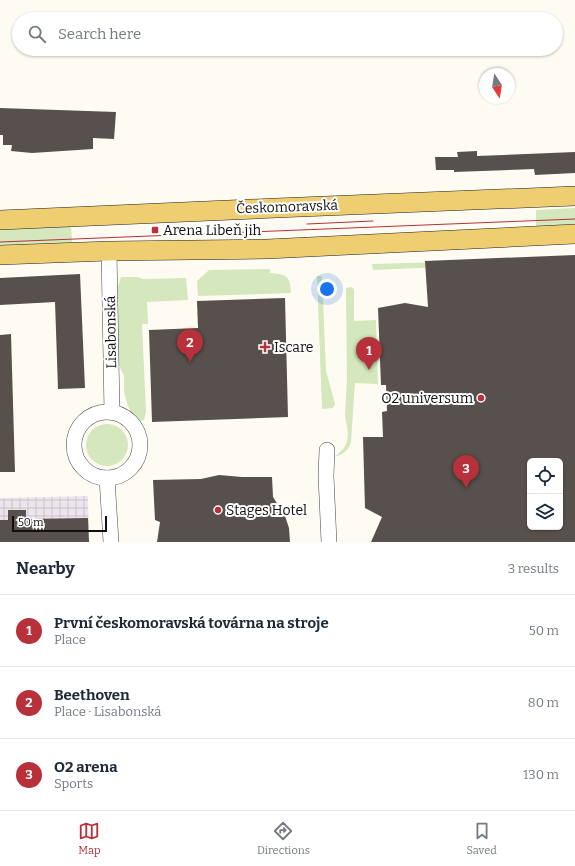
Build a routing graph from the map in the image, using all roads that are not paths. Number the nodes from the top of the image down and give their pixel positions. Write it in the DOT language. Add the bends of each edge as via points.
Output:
graph roads {
  1 [pos="575,196"];
  2 [pos="0,220"];
  3 [pos="575,234"];
  4 [pos="109,252"];
  5 [pos="0,255"];
  6 [pos="112,412"];
  7 [pos="327,450"];
  8 [pos="107,478"];
  9 [pos="111,542"];
  10 [pos="329,542"];
  1 -- 2 [label="main road, Českomoravská"];
  3 -- 4 [label="main road" via="267,249"];
  4 -- 5 [label="main road"];
  4 -- 6 [label="street, Lisabonská"];
  6 -- 8 [label="street" via="129,420 135,427 140,445 139,455 127,472"];
  6 -- 8 [label="street" via="92,416 78,430 75,439 77,458 82,466 89,472"];
  7 -- 10 [label="street"];
  8 -- 9 [label="street"];
}
